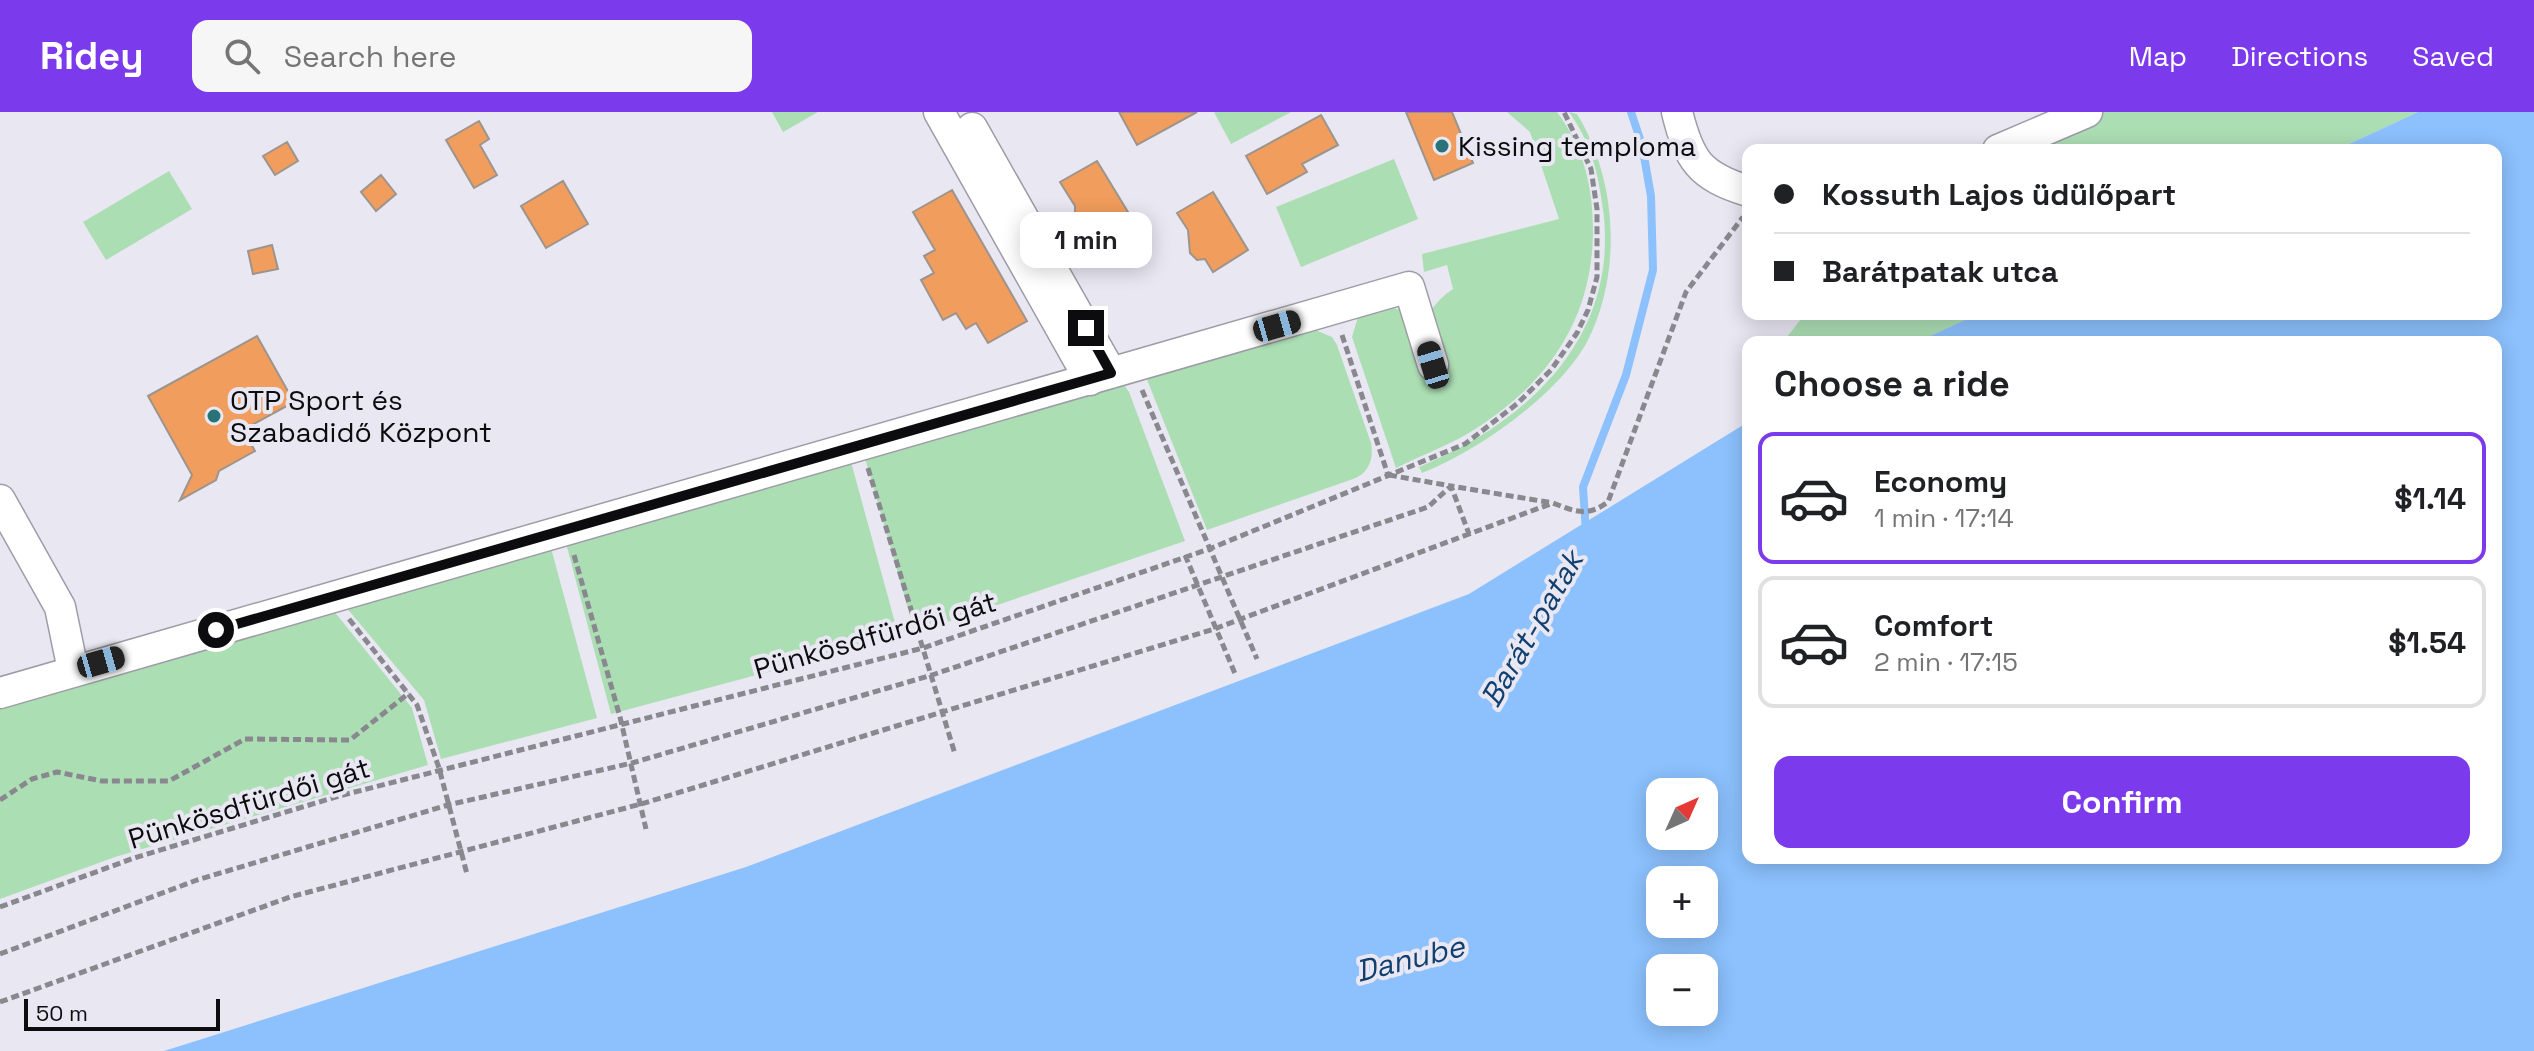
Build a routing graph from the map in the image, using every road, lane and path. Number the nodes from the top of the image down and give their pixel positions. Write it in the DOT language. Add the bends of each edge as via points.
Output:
graph roads {
  1 [pos="939,112"];
  2 [pos="962,112"];
  3 [pos="1564,112"];
  4 [pos="1677,112"];
  5 [pos="2087,112"];
  6 [pos="2012,144"];
  7 [pos="1742,189"];
  8 [pos="1010,216"];
  9 [pos="1742,218"];
  10 [pos="1334,309"];
  11 [pos="1433,365"];
  12 [pos="1111,373"];
  13 [pos="862,446"];
  14 [pos="1388,475"];
  15 [pos="1451,486"];
  16 [pos="0,500"];
  17 [pos="1553,503"];
  18 [pos="566,529"];
  19 [pos="1469,534"];
  20 [pos="1209,549"];
  21 [pos="1185,555"];
  22 [pos="1221,578"];
  23 [pos="1195,586"];
  24 [pos="331,598"];
  25 [pos="1240,620"];
  26 [pos="1214,629"];
  27 [pos="923,648"];
  28 [pos="1257,659"];
  29 [pos="73,670"];
  30 [pos="932,675"];
  31 [pos="1236,676"];
  32 [pos="0,693"];
  33 [pos="409,693"];
  34 [pos="943,714"];
  35 [pos="622,724"];
  36 [pos="955,754"];
  37 [pos="632,763"];
  38 [pos="439,768"];
  39 [pos="0,800"];
  40 [pos="641,804"];
  41 [pos="448,805"];
  42 [pos="646,829"];
  43 [pos="460,852"];
  44 [pos="467,874"];
  45 [pos="0,907"];
  46 [pos="0,954"];
  47 [pos="0,1002"];
  1 -- 8 [label="street"];
  2 -- 8 [label="street"];
  3 -- 14 [label="path, Pünkösdfürdői gát" via="1591,169 1599,240 1597,277 1577,333 1535,387 1485,430 1465,444"];
  4 -- 7 [label="street" via="1694,159 1705,173"];
  5 -- 6 [label="street"];
  8 -- 12 [label="street"];
  9 -- 17 [label="path" via="1686,292 1608,502 1593,513 1580,514"];
  10 -- 11 [label="street" via="1409,287"];
  10 -- 12 [label="street"];
  10 -- 14 [label="path"];
  12 -- 13 [label="street"];
  12 -- 20 [label="path"];
  13 -- 18 [label="street"];
  13 -- 27 [label="path"];
  14 -- 15 [label="path"];
  14 -- 20 [label="path, Pünkösdfürdői gát"];
  15 -- 17 [label="path"];
  15 -- 19 [label="path"];
  15 -- 22 [label="path" via="1428,507"];
  16 -- 29 [label="street" via="60,607"];
  17 -- 19 [label="path"];
  18 -- 24 [label="street"];
  18 -- 35 [label="path"];
  19 -- 25 [label="path"];
  20 -- 21 [label="path, Pünkösdfürdői gát"];
  20 -- 22 [label="path"];
  21 -- 23 [label="path"];
  21 -- 27 [label="path, Pünkösdfürdői gát"];
  22 -- 23 [label="path"];
  22 -- 25 [label="path"];
  23 -- 26 [label="path"];
  23 -- 30 [label="path"];
  24 -- 29 [label="street"];
  24 -- 33 [label="path"];
  25 -- 26 [label="path"];
  25 -- 28 [label="path"];
  26 -- 31 [label="path"];
  26 -- 34 [label="path"];
  27 -- 30 [label="path"];
  27 -- 35 [label="path, Pünkösdfürdői gát"];
  29 -- 32 [label="street"];
  30 -- 34 [label="path"];
  30 -- 37 [label="path"];
  33 -- 38 [label="path"];
  33 -- 39 [label="path" via="350,740 245,739 169,781 102,781 57,772 32,779"];
  34 -- 36 [label="path"];
  34 -- 40 [label="path"];
  35 -- 37 [label="path"];
  35 -- 38 [label="path, Pünkösdfürdői gát"];
  37 -- 40 [label="path"];
  37 -- 41 [label="path"];
  38 -- 41 [label="path"];
  38 -- 45 [label="path, Pünkösdfürdői gát" via="134,858"];
  40 -- 42 [label="path"];
  40 -- 43 [label="path"];
  41 -- 43 [label="path"];
  41 -- 46 [label="path" via="197,880"];
  43 -- 44 [label="path"];
  43 -- 47 [label="path" via="290,897"];
}
